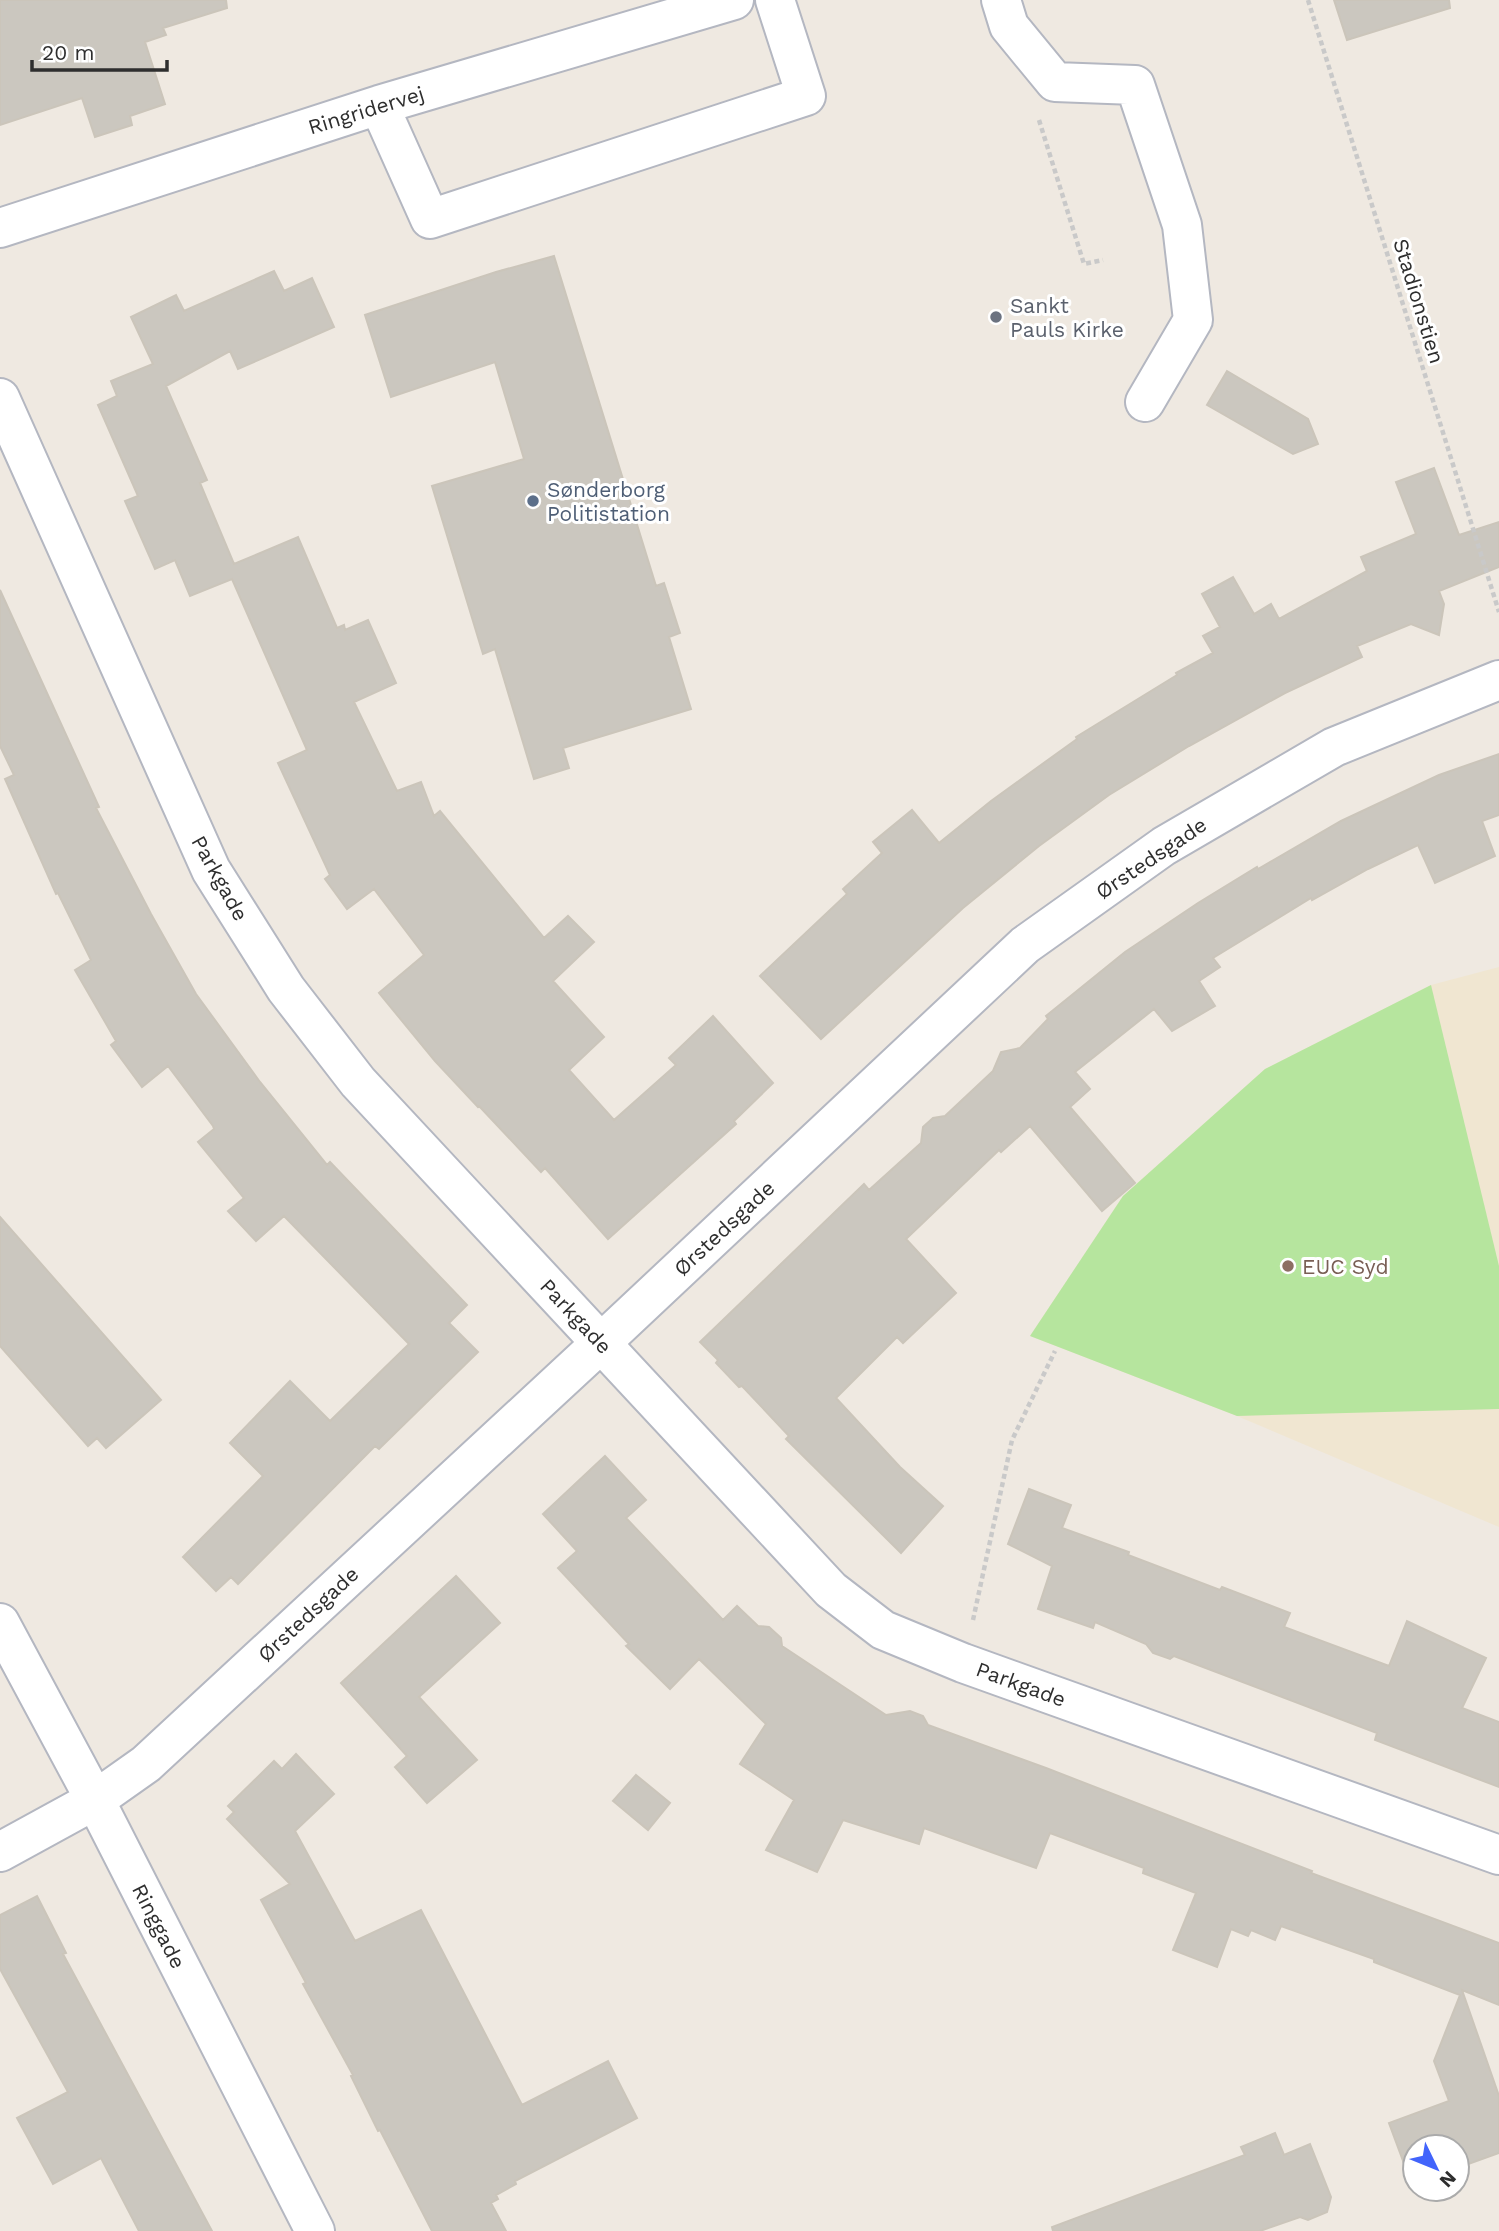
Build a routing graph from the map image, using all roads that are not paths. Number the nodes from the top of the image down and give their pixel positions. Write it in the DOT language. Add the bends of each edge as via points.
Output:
graph roads {
  1 [pos="734,0"];
  2 [pos="775,0"];
  3 [pos="1001,0"];
  4 [pos="379,105"];
  5 [pos="0,228"];
  6 [pos="0,398"];
  7 [pos="1145,402"];
  8 [pos="1499,680"];
  9 [pos="601,1343"];
  10 [pos="0,1623"];
  11 [pos="95,1800"];
  12 [pos="0,1852"];
  13 [pos="1499,1855"];
  14 [pos="315,2231"];
  1 -- 4 [label="street, Ringridervej"];
  2 -- 4 [label="street" via="806,96 430,219"];
  3 -- 7 [label="street" via="1009,26 1055,82 1135,86 1182,225 1193,320"];
  4 -- 5 [label="street, Ringridervej"];
  6 -- 9 [label="street, Parkgade" via="211,870 286,989 358,1082"];
  8 -- 9 [label="street, Ørstedsgade" via="1334,747 1164,846 1025,945"];
  9 -- 11 [label="street, Ørstedsgade" via="146,1764"];
  9 -- 13 [label="street, Parkgade" via="831,1590 883,1630 963,1663"];
  10 -- 11 [label="street, Ringgade"];
  11 -- 12 [label="street, Ørstedsgade"];
  11 -- 14 [label="street, Ringgade"];
}
